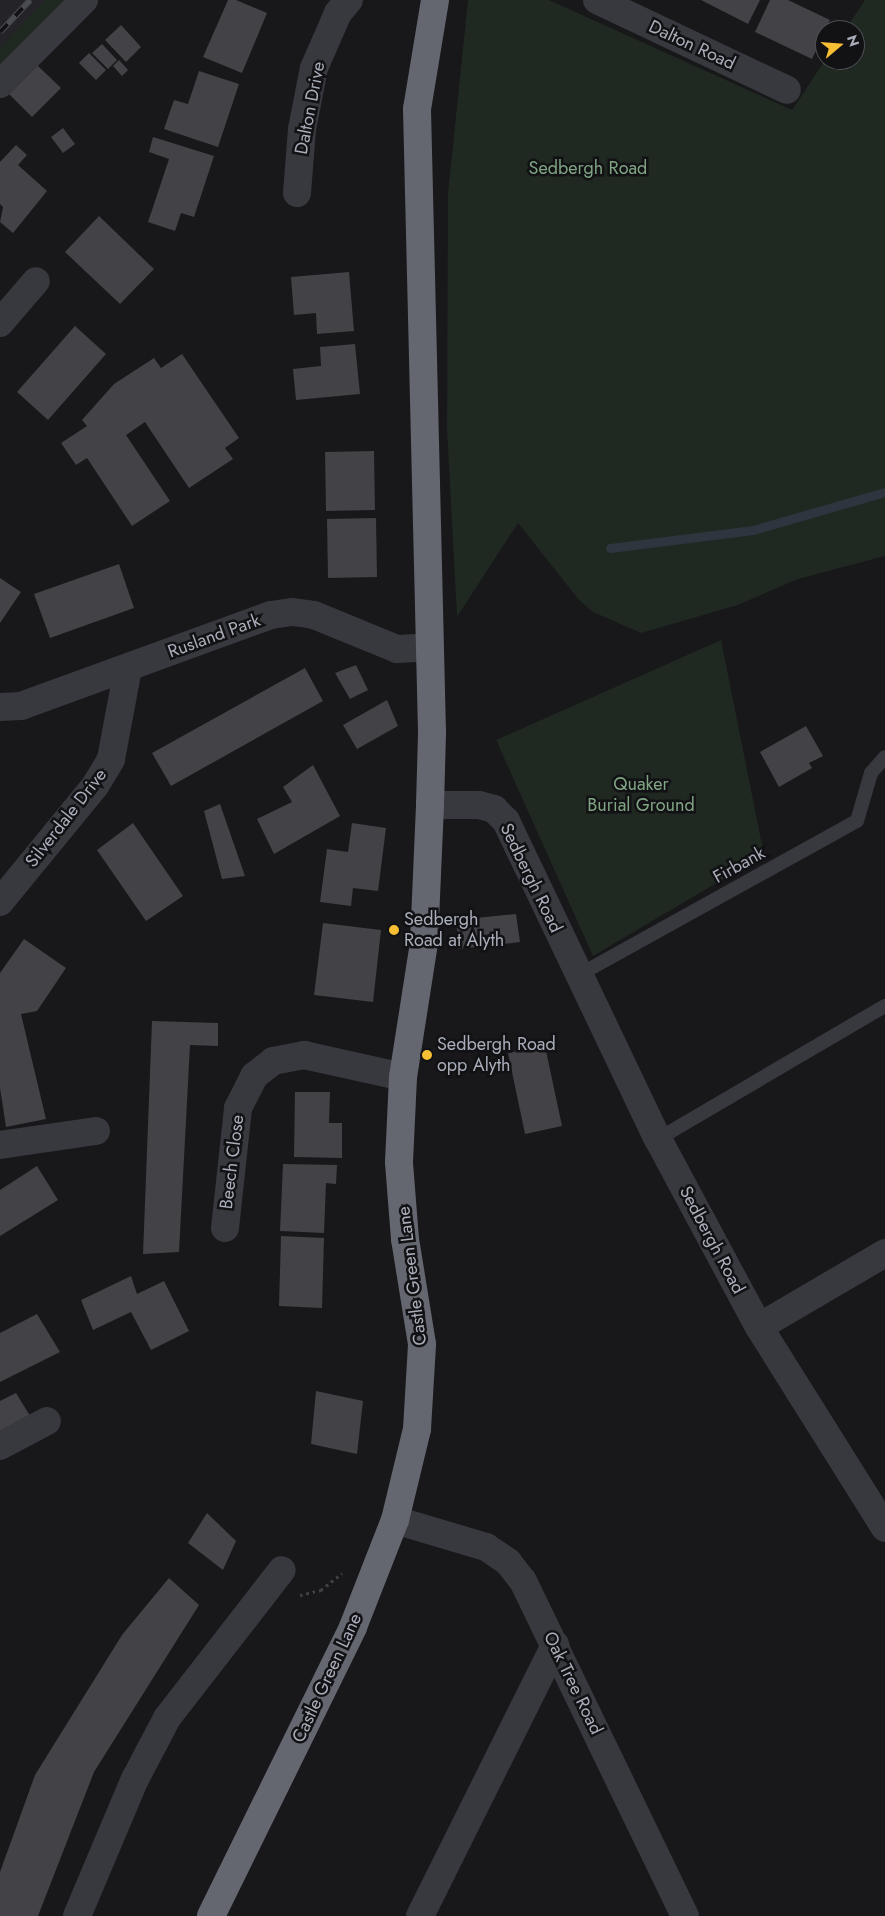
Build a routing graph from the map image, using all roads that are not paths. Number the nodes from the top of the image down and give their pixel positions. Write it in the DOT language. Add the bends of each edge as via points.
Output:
graph roads {
  1 [pos="84,0"];
  2 [pos="349,0"];
  3 [pos="435,0"];
  4 [pos="597,0"];
  5 [pos="0,84"];
  6 [pos="787,90"];
  7 [pos="296,193"];
  8 [pos="36,281"];
  9 [pos="0,322"];
  10 [pos="430,647"];
  11 [pos="128,668"];
  12 [pos="0,707"];
  13 [pos="885,757"];
  14 [pos="430,805"];
  15 [pos="0,902"];
  16 [pos="577,976"];
  17 [pos="885,1006"];
  18 [pos="403,1077"];
  19 [pos="96,1131"];
  20 [pos="658,1139"];
  21 [pos="0,1144"];
  22 [pos="224,1228"];
  23 [pos="885,1253"];
  24 [pos="759,1327"];
  25 [pos="47,1421"];
  26 [pos="0,1446"];
  27 [pos="395,1520"];
  28 [pos="885,1528"];
  29 [pos="275,1579"];
  30 [pos="555,1645"];
  31 [pos="77,1916"];
  32 [pos="211,1916"];
  33 [pos="420,1916"];
  34 [pos="685,1916"];
  1 -- 5 [label="street"];
  2 -- 7 [label="street, Dalton Drive" via="338,13 314,68 302,129"];
  3 -- 10 [label="highway" via="417,109"];
  4 -- 6 [label="street, Dalton Road"];
  8 -- 9 [label="street"];
  10 -- 11 [label="street, Rusland Park" via="397,649 314,615 294,612 271,615"];
  10 -- 14 [label="highway"];
  11 -- 12 [label="street, Rusland Park" via="21,706"];
  11 -- 15 [label="street, Silverdale Drive" via="111,759 95,786"];
  13 -- 16 [label="lane, Firbank" via="871,773 857,821"];
  14 -- 16 [label="street, Sedbergh Road" via="479,805 494,809 506,821"];
  14 -- 18 [label="highway, Castle Green Lane" via="424,942"];
  16 -- 20 [label="street, Sedbergh Road"];
  17 -- 20 [label="lane"];
  18 -- 22 [label="street, Beech Close" via="304,1055 273,1061 254,1076 238,1108"];
  18 -- 27 [label="highway, Castle Green Lane" via="399,1162 405,1239 422,1344 418,1429"];
  19 -- 21 [label="street"];
  20 -- 24 [label="street, Sedbergh Road"];
  23 -- 24 [label="street"];
  24 -- 28 [label="street, Sedbergh Road"];
  25 -- 26 [label="street"];
  27 -- 30 [label="street, Oak Tree Road" via="486,1546 508,1562 524,1581"];
  27 -- 32 [label="highway, Castle Green Lane" via="353,1627"];
  29 -- 31 [label="street" via="166,1718 135,1778"];
  30 -- 33 [label="street"];
  30 -- 34 [label="street, Oak Tree Road"];
}
